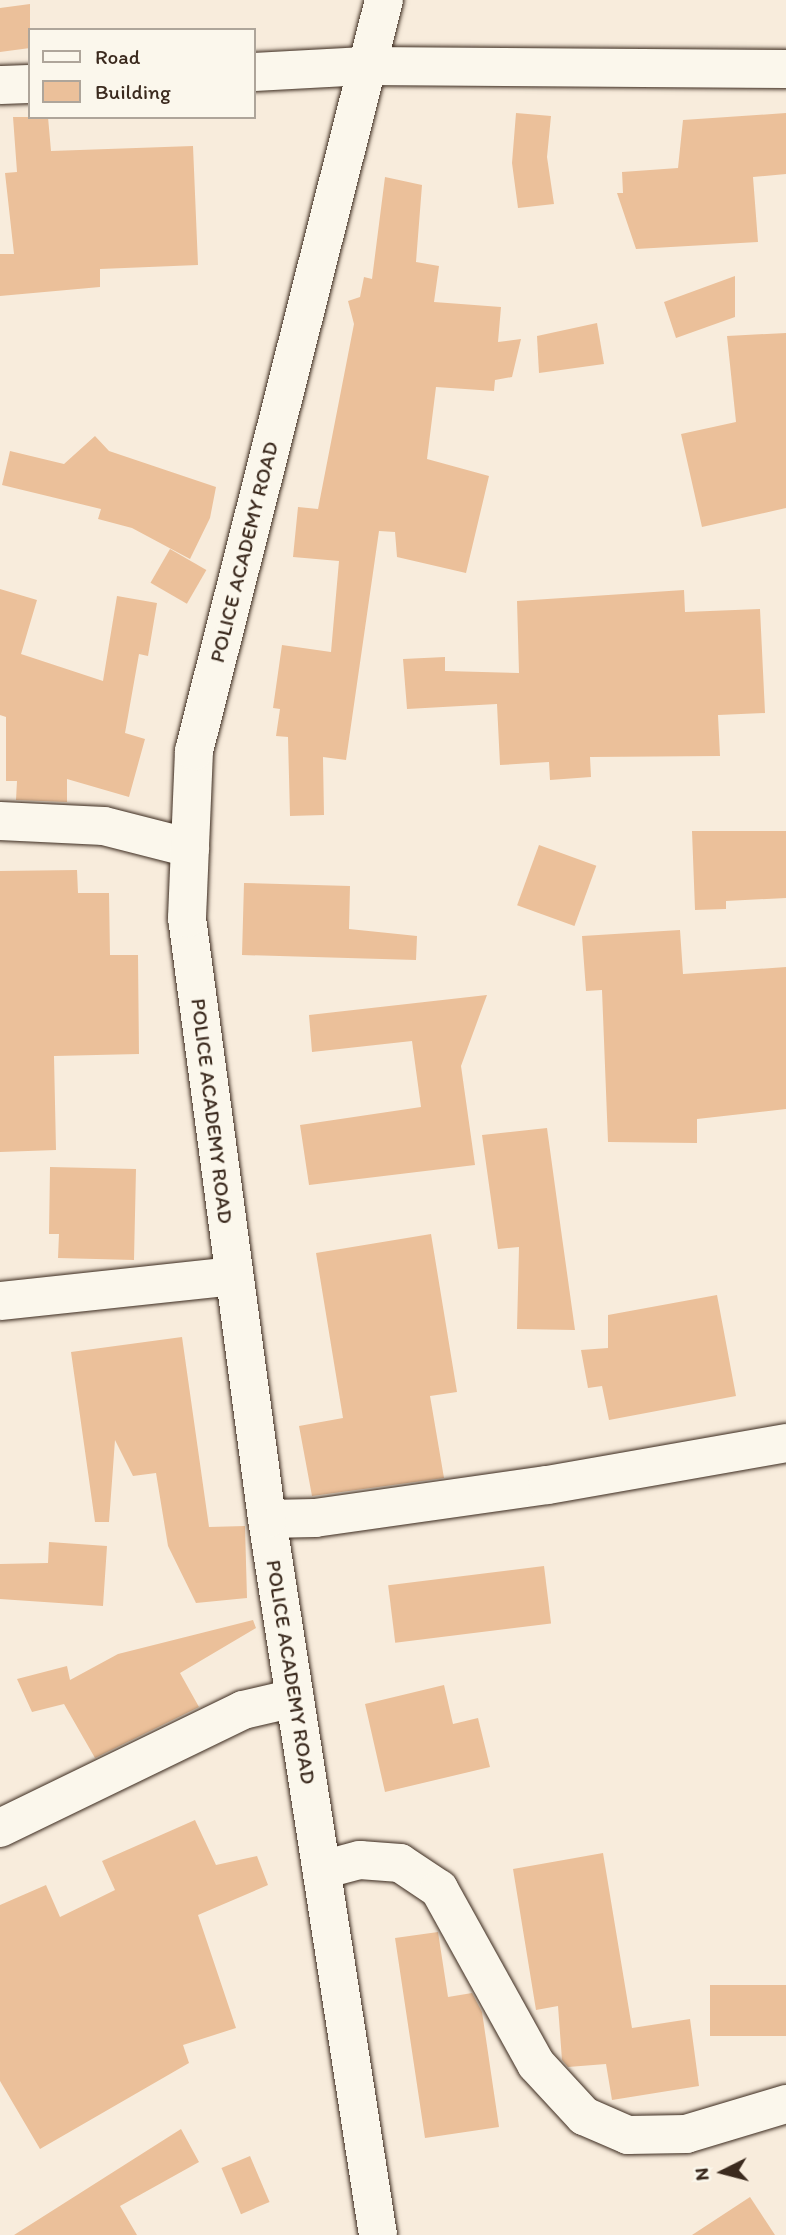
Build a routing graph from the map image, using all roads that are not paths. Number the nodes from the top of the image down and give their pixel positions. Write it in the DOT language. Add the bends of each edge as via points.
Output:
graph roads {
  1 [pos="384,0"];
  2 [pos="365,66"];
  3 [pos="786,69"];
  4 [pos="256,72"];
  5 [pos="28,84"];
  6 [pos="0,85"];
  7 [pos="0,821"];
  8 [pos="190,848"];
  9 [pos="234,1276"];
  10 [pos="0,1301"];
  11 [pos="786,1443"];
  12 [pos="267,1519"];
  13 [pos="295,1698"];
  14 [pos="0,1828"];
  15 [pos="322,1870"];
  16 [pos="778,2109"];
  17 [pos="378,2235"];
  1 -- 2 [label="street, POLICE ACADEMY ROAD"];
  2 -- 3 [label="street"];
  2 -- 4 [label="street"];
  2 -- 8 [label="street, POLICE ACADEMY ROAD" via="194,751"];
  5 -- 6 [label="street"];
  7 -- 8 [label="street" via="104,826"];
  8 -- 9 [label="street, POLICE ACADEMY ROAD" via="187,918"];
  9 -- 10 [label="street"];
  9 -- 12 [label="street, POLICE ACADEMY ROAD"];
  11 -- 12 [label="street" via="548,1485 315,1518"];
  12 -- 13 [label="street, POLICE ACADEMY ROAD"];
  13 -- 14 [label="street" via="243,1710"];
  13 -- 15 [label="street, POLICE ACADEMY ROAD"];
  15 -- 16 [label="street" via="360,1860 400,1863 439,1889 536,2064 584,2116 628,2135 686,2134"];
  15 -- 17 [label="street, POLICE ACADEMY ROAD"];
}
